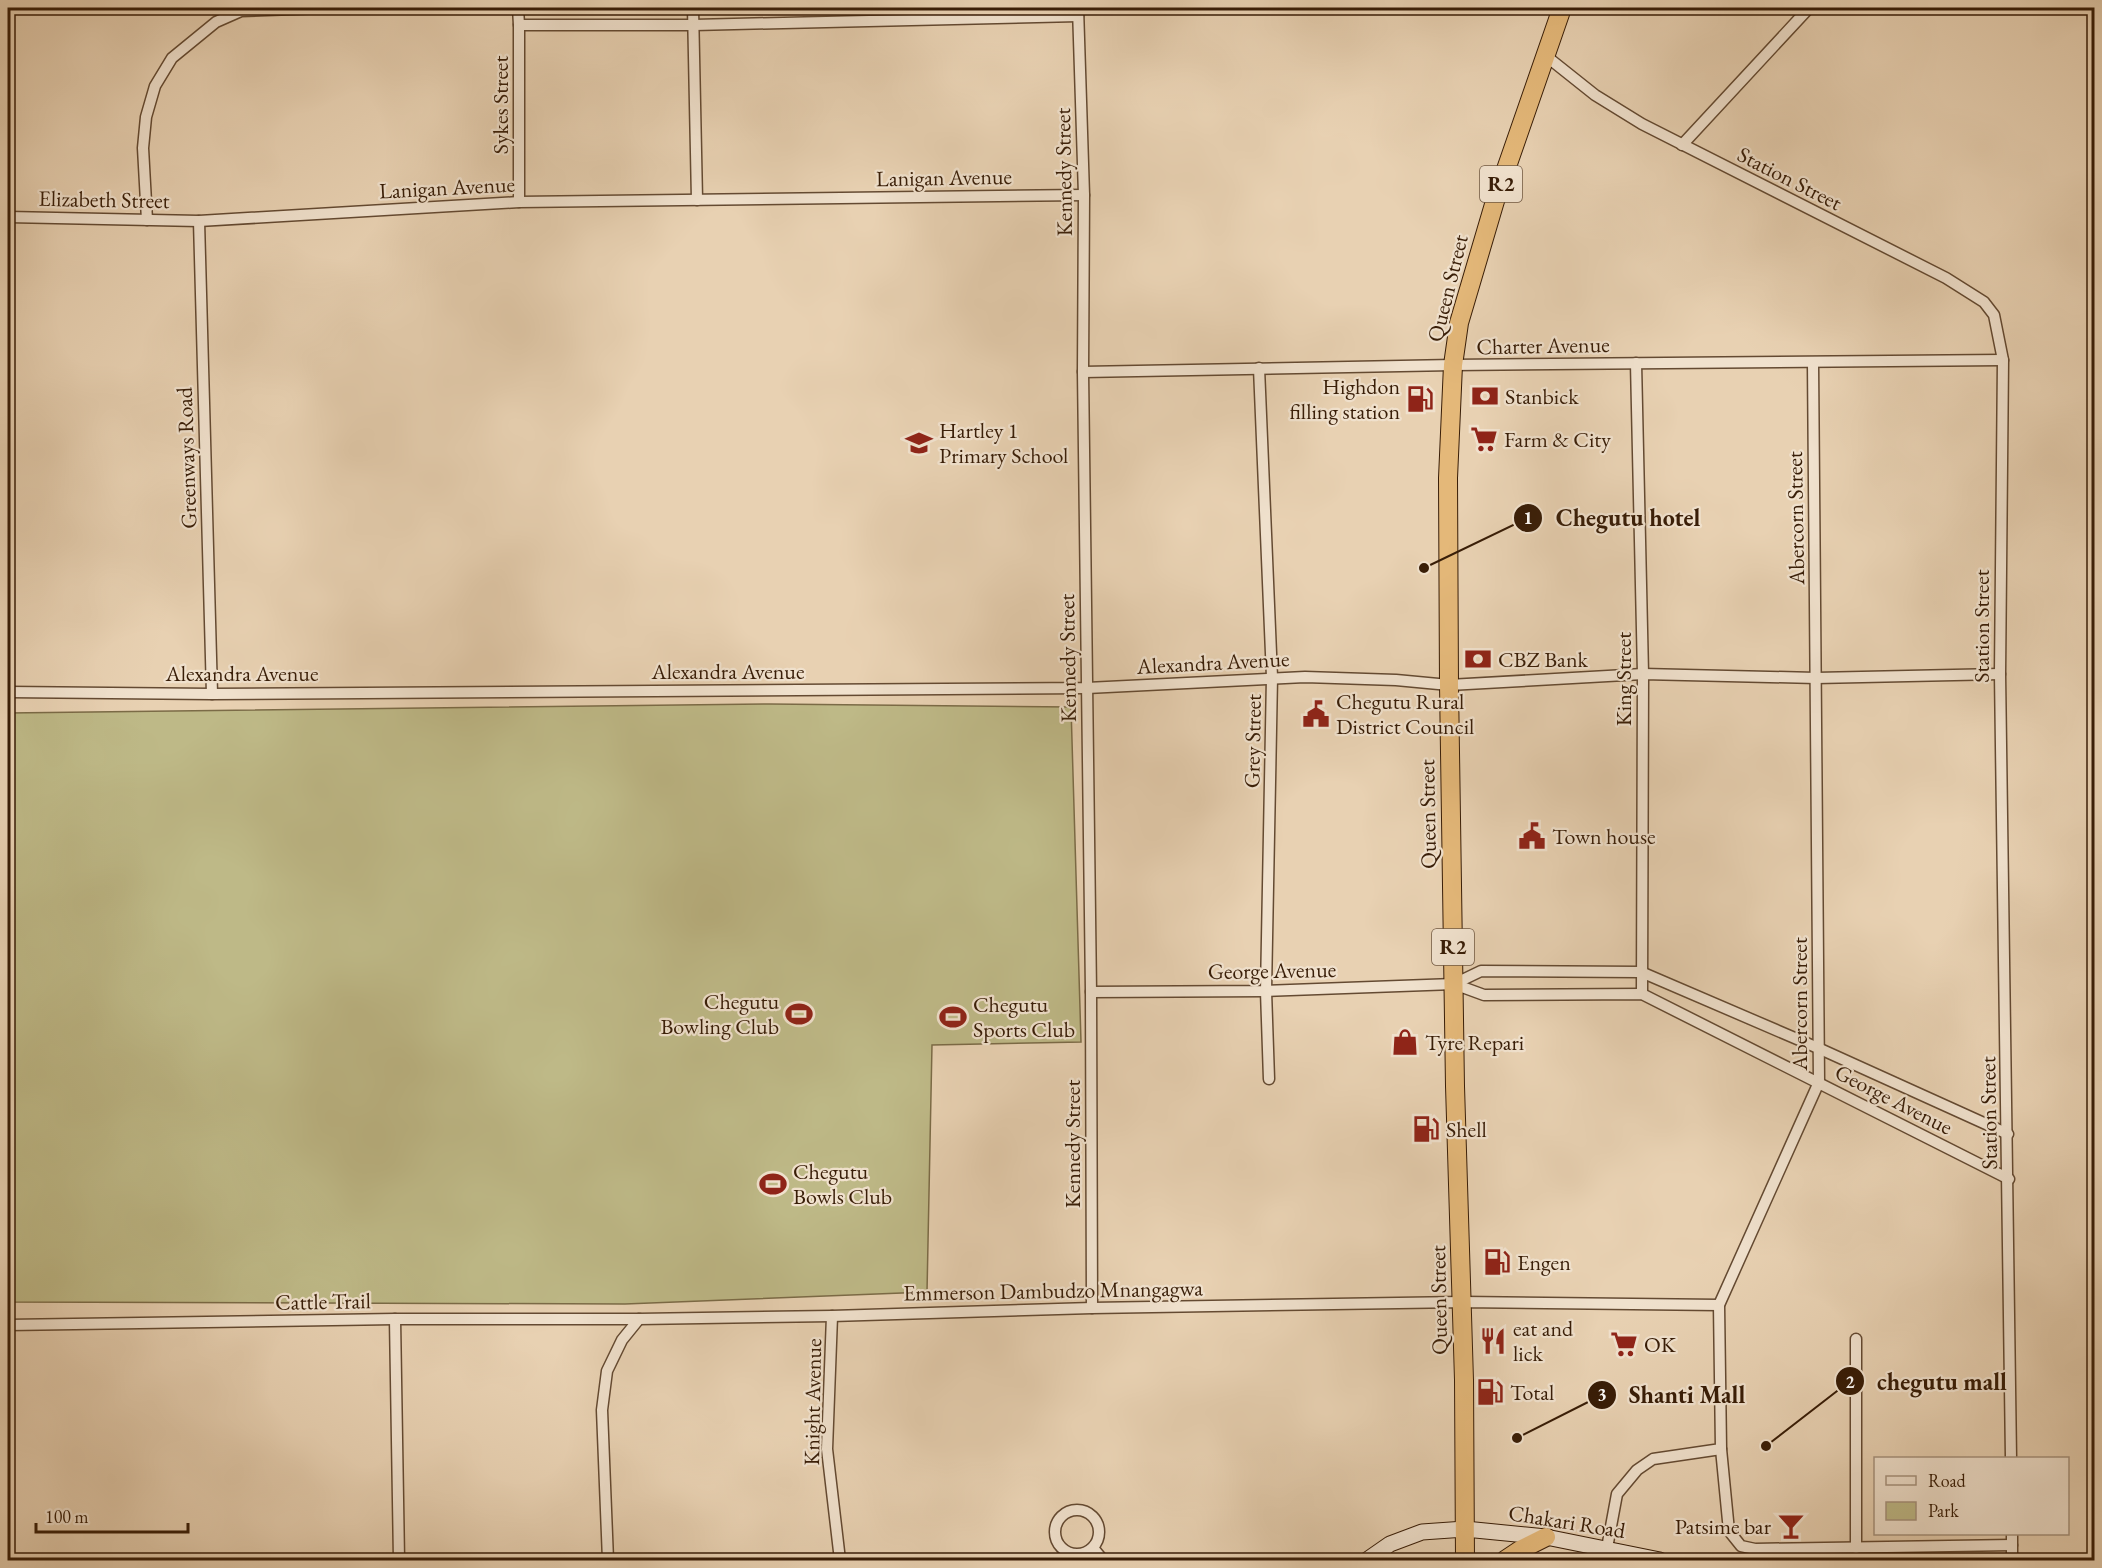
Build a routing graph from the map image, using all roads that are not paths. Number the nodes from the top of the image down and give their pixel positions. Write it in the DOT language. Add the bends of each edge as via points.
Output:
graph roads {
  1 [pos="322,8"];
  2 [pos="518,8"];
  3 [pos="693,8"];
  4 [pos="1562,8"];
  5 [pos="1809,8"];
  6 [pos="1078,12"];
  7 [pos="519,25"];
  8 [pos="694,25"];
  9 [pos="1546,56"];
  10 [pos="1682,145"];
  11 [pos="1084,195"];
  12 [pos="697,200"];
  13 [pos="519,202"];
  14 [pos="8,217"];
  15 [pos="147,220"];
  16 [pos="199,221"];
  17 [pos="2003,360"];
  18 [pos="1636,363"];
  19 [pos="1813,363"];
  20 [pos="1453,365"];
  21 [pos="1259,368"];
  22 [pos="1083,372"];
  23 [pos="1643,674"];
  24 [pos="2000,674"];
  25 [pos="1272,677"];
  26 [pos="1816,678"];
  27 [pos="1449,685"];
  28 [pos="1087,688"];
  29 [pos="8,692"];
  30 [pos="212,694"];
  31 [pos="1641,972"];
  32 [pos="1454,984"];
  33 [pos="1266,991"];
  34 [pos="1091,992"];
  35 [pos="1642,994"];
  36 [pos="1818,1048"];
  37 [pos="1269,1079"];
  38 [pos="1819,1082"];
  39 [pos="2008,1134"];
  40 [pos="2009,1179"];
  41 [pos="1462,1302"];
  42 [pos="1719,1305"];
  43 [pos="1092,1308"];
  44 [pos="832,1316"];
  45 [pos="395,1319"];
  46 [pos="639,1319"];
  47 [pos="8,1325"];
  48 [pos="1856,1339"];
  49 [pos="1721,1449"];
  50 [pos="2012,1457"];
  51 [pos="1465,1529"];
  52 [pos="1546,1537"];
  53 [pos="2012,1539"];
  54 [pos="1093,1548"];
  55 [pos="1607,1548"];
  56 [pos="1856,1548"];
  57 [pos="399,1560"];
  58 [pos="608,1560"];
  59 [pos="840,1560"];
  60 [pos="1103,1560"];
  61 [pos="1367,1560"];
  62 [pos="1465,1560"];
  63 [pos="1505,1560"];
  64 [pos="1660,1560"];
  65 [pos="2012,1560"];
  1 -- 15 [label="street" via="241,11 216,22 172,58 155,86 146,117 143,148"];
  2 -- 7 [label="street, Sykes Street"];
  3 -- 8 [label="street"];
  4 -- 9 [label="highway, Queen Street / R2"];
  5 -- 10 [label="street"];
  6 -- 8 [label="street"];
  6 -- 11 [label="street, Kennedy Street"];
  7 -- 8 [label="street"];
  7 -- 13 [label="street, Sykes Street"];
  8 -- 12 [label="street"];
  9 -- 10 [label="street, Station Street" via="1595,95"];
  9 -- 20 [label="highway, Queen Street / R2" via="1495,201 1459,323"];
  10 -- 17 [label="street, Station Street" via="1972,293 1994,315"];
  11 -- 12 [label="street, Lanigan Avenue"];
  11 -- 22 [label="street, Kennedy Street"];
  12 -- 13 [label="street, Lanigan Avenue"];
  13 -- 16 [label="street, Lanigan Avenue"];
  14 -- 15 [label="street, Elizabeth Street"];
  15 -- 16 [label="street, Elizabeth Street"];
  16 -- 30 [label="street, Greenways Road"];
  17 -- 19 [label="street, Charter Avenue"];
  17 -- 24 [label="street, Station Street"];
  18 -- 19 [label="street, Charter Avenue"];
  18 -- 20 [label="street, Charter Avenue"];
  18 -- 23 [label="street, King Street"];
  19 -- 26 [label="street, Abercorn Street"];
  20 -- 21 [label="street, Charter Avenue"];
  20 -- 27 [label="highway, Queen Street / R2" via="1448,478"];
  21 -- 22 [label="street, Charter Avenue"];
  21 -- 25 [label="street, Grey Street"];
  22 -- 28 [label="street, Kennedy Street"];
  23 -- 26 [label="street, Alexandra Avenue"];
  23 -- 27 [label="street, Alexandra Avenue"];
  23 -- 31 [label="street, King Street"];
  24 -- 26 [label="street, Alexandra Avenue"];
  24 -- 39 [label="street, Station Street"];
  25 -- 27 [label="street, Alexandra Avenue"];
  25 -- 28 [label="street, Alexandra Avenue"];
  25 -- 33 [label="street, Grey Street"];
  26 -- 36 [label="street, Abercorn Street"];
  27 -- 32 [label="highway, Queen Street / R2"];
  28 -- 30 [label="street, Alexandra Avenue"];
  28 -- 34 [label="street, Kennedy Street"];
  29 -- 30 [label="street, Alexandra Avenue"];
  31 -- 32 [label="street, George Avenue" via="1481,972"];
  31 -- 35 [label="street, King Street"];
  31 -- 36 [label="street, George Avenue"];
  32 -- 33 [label="street, George Avenue"];
  32 -- 35 [label="street, George Avenue" via="1484,995"];
  32 -- 41 [label="highway, Queen Street / R2"];
  33 -- 34 [label="street, George Avenue"];
  33 -- 37 [label="street, Grey Street"];
  34 -- 43 [label="street, Kennedy Street"];
  35 -- 38 [label="street, George Avenue"];
  36 -- 38 [label="street, Abercorn Street"];
  36 -- 39 [label="street, George Avenue"];
  38 -- 40 [label="street, George Avenue"];
  38 -- 42 [label="street, Abercorn Street"];
  39 -- 40 [label="street, Station Street"];
  40 -- 50 [label="street, Station Street"];
  41 -- 42 [label="street, Emmerson Dambudzo Mnangagwa"];
  41 -- 43 [label="street, Emmerson Dambudzo Mnangagwa"];
  41 -- 51 [label="highway, Queen Street / R2"];
  42 -- 49 [label="street, Abercorn Street"];
  43 -- 44 [label="street, Emmerson Dambudzo Mnangagwa"];
  44 -- 46 [label="street, Emmerson Dambudzo Mnangagwa"];
  44 -- 59 [label="street, Knight Avenue" via="827,1449"];
  45 -- 46 [label="street, Cattle Trail"];
  45 -- 47 [label="street, Cattle Trail"];
  45 -- 57 [label="street"];
  46 -- 58 [label="street" via="622,1340 606,1380 603,1410"];
  48 -- 56 [label="street"];
  49 -- 55 [label="street" via="1653,1459 1637,1470 1617,1494"];
  49 -- 56 [label="street, Abercorn Street" via="1729,1531 1742,1546 1755,1550"];
  51 -- 52 [label="main road, Chakari Road"];
  51 -- 61 [label="main road, Chakari Road" via="1422,1532 1390,1544"];
  51 -- 62 [label="highway, R2"];
  52 -- 55 [label="main road, Chakari Road"];
  52 -- 63 [label="highway"];
  53 -- 56 [label="street, Abercorn Street"];
  53 -- 65 [label="street"];
  54 -- 54 [label="street" via="1100,1534 1091,1515 1077,1510 1063,1515 1056,1528 1061,1548 1081,1554"];
  54 -- 60 [label="street"];
  55 -- 64 [label="main road, Chakari Road"];
}
